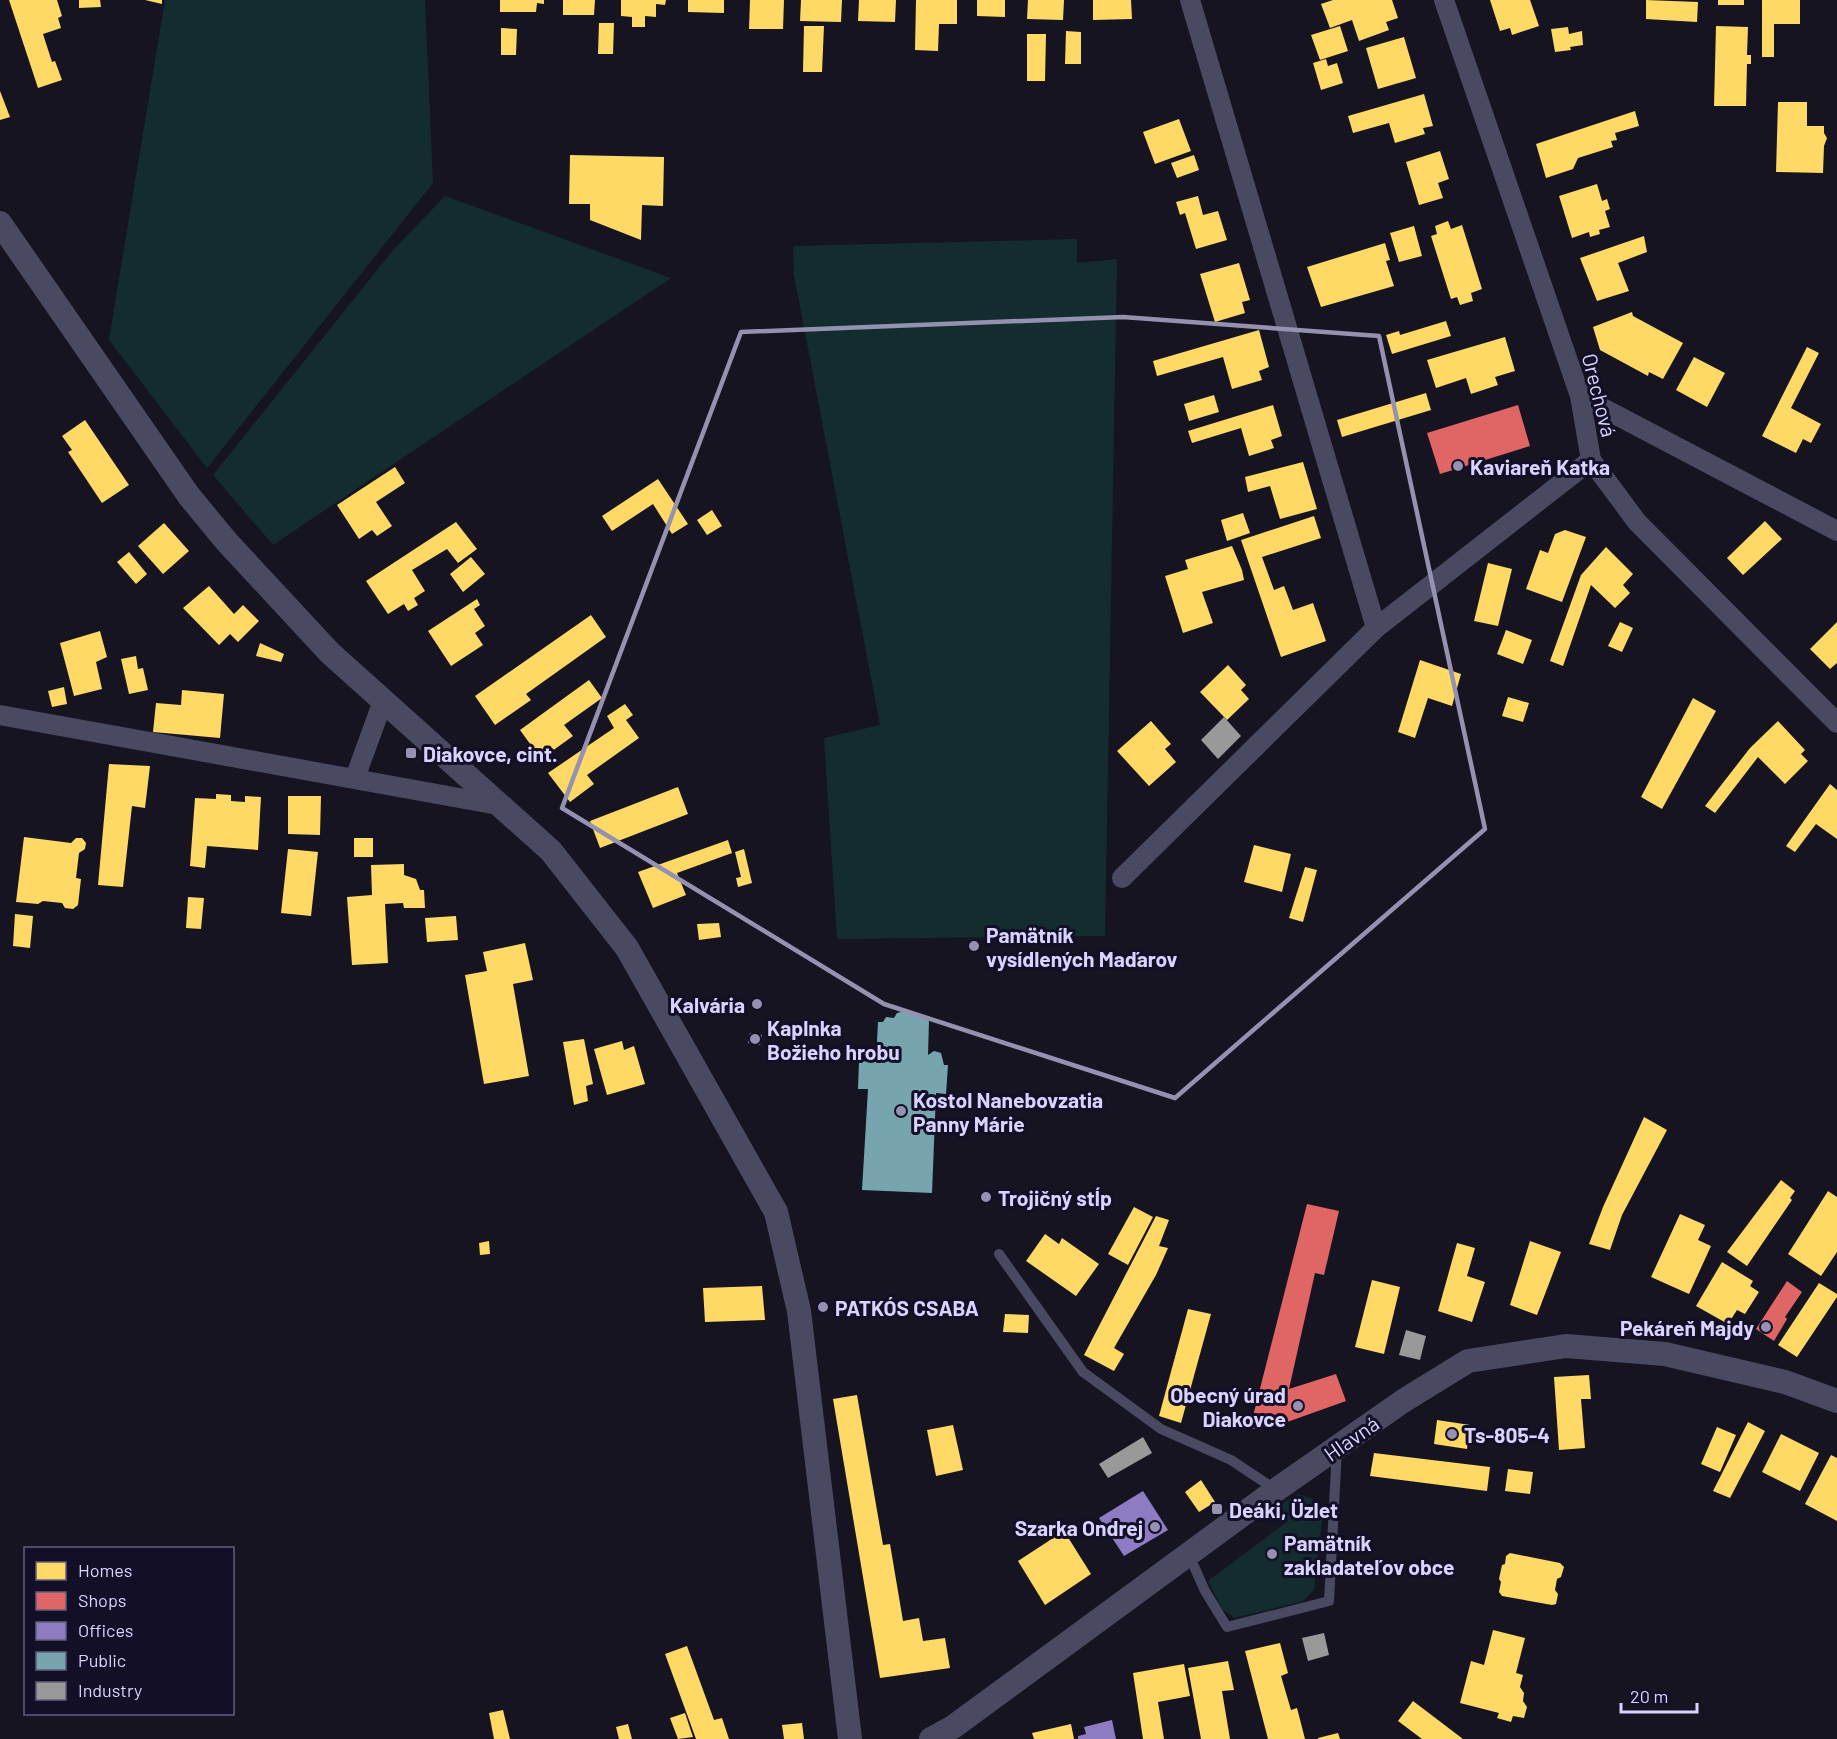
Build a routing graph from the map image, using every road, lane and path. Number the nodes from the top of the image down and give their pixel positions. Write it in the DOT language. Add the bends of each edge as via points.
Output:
graph roads {
  1 [pos="1190,0"];
  2 [pos="1444,0"];
  3 [pos="0,223"];
  4 [pos="1580,396"];
  5 [pos="1591,460"];
  6 [pos="1837,531"];
  7 [pos="1377,628"];
  8 [pos="383,701"];
  9 [pos="0,715"];
  10 [pos="1837,723"];
  11 [pos="355,778"];
  12 [pos="498,805"];
  13 [pos="1122,878"];
  14 [pos="999,1254"];
  15 [pos="1837,1401"];
  16 [pos="1337,1449"];
  17 [pos="1276,1490"];
  18 [pos="1189,1555"];
  19 [pos="850,1739"];
  20 [pos="931,1739"];
  1 -- 7 [label="street"];
  2 -- 4 [label="street, Orechová"];
  3 -- 8 [label="street" via="189,496 330,652"];
  4 -- 5 [label="street, Orechová"];
  4 -- 6 [label="street"];
  5 -- 7 [label="street"];
  5 -- 10 [label="street, Orechová" via="1637,522"];
  7 -- 13 [label="street"];
  8 -- 11 [label="street"];
  8 -- 12 [label="street"];
  9 -- 11 [label="street"];
  11 -- 12 [label="street"];
  12 -- 19 [label="street" via="551,851 627,948 776,1212 799,1311"];
  14 -- 17 [label="lane" via="1083,1372 1161,1429 1232,1460"];
  15 -- 16 [label="street, Hlavná" via="1785,1382 1665,1354 1566,1346 1468,1361 1402,1401"];
  16 -- 17 [label="street, Hlavná"];
  16 -- 18 [label="lane" via="1329,1601 1227,1627"];
  17 -- 18 [label="street, Hlavná"];
  18 -- 20 [label="street, Hlavná" via="953,1727"];
}
